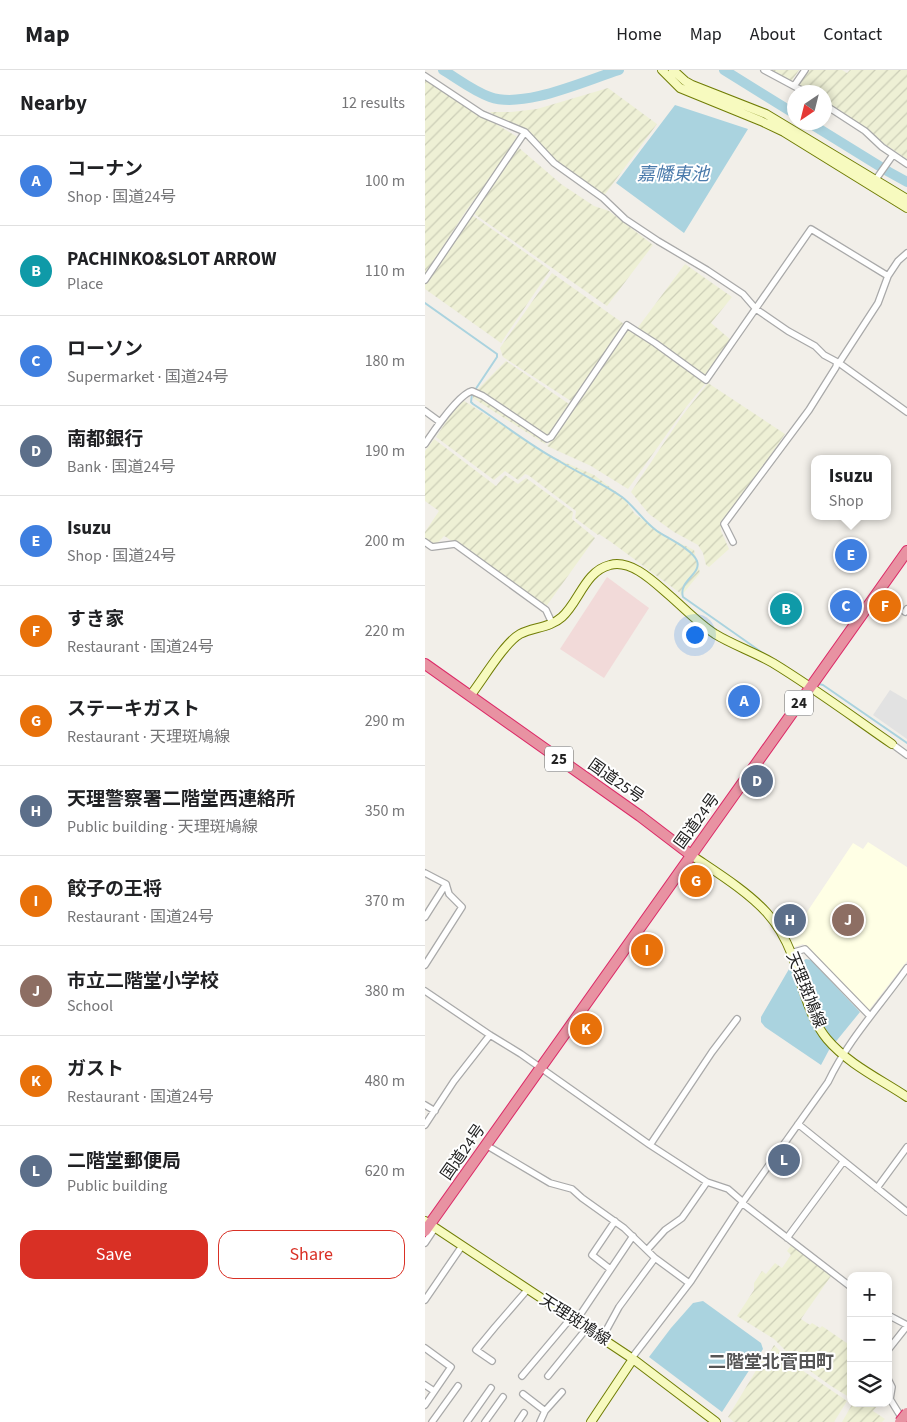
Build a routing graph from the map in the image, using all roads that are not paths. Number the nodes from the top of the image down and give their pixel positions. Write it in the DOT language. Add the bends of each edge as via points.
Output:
graph roads {
  1 [pos="662,70"];
  2 [pos="673,70"];
  3 [pos="764,70"];
  4 [pos="805,70"];
  5 [pos="425,76"];
  6 [pos="792,85"];
  7 [pos="795,85"];
  8 [pos="832,110"];
  9 [pos="525,132"];
  10 [pos="892,156"];
  11 [pos="907,164"];
  12 [pos="875,180"];
  13 [pos="907,199"];
  14 [pos="907,208"];
  15 [pos="907,253"];
  16 [pos="888,276"];
  17 [pos="425,280"];
  18 [pos="756,309"];
  19 [pos="838,362"];
  20 [pos="425,411"];
  21 [pos="907,412"];
  22 [pos="440,422"];
  23 [pos="425,444"];
  24 [pos="425,542"];
  25 [pos="733,542"];
  26 [pos="907,551"];
  27 [pos="552,623"];
  28 [pos="425,664"];
  29 [pos="810,688"];
  30 [pos="470,696"];
  31 [pos="892,744"];
  32 [pos="907,755"];
  33 [pos="691,855"];
  34 [pos="425,873"];
  35 [pos="446,884"];
  36 [pos="425,917"];
  37 [pos="792,957"];
  38 [pos="425,965"];
  39 [pos="907,968"];
  40 [pos="425,991"];
  41 [pos="869,1016"];
  42 [pos="737,1019"];
  43 [pos="490,1035"];
  44 [pos="843,1055"];
  45 [pos="541,1068"];
  46 [pos="907,1097"];
  47 [pos="425,1105"];
  48 [pos="435,1111"];
  49 [pos="798,1124"];
  50 [pos="425,1125"];
  51 [pos="486,1145"];
  52 [pos="650,1145"];
  53 [pos="907,1147"];
  54 [pos="843,1162"];
  55 [pos="707,1182"];
  56 [pos="877,1188"];
  57 [pos="742,1202"];
  58 [pos="907,1212"];
  59 [pos="615,1221"];
  60 [pos="429,1226"];
  61 [pos="633,1236"];
  62 [pos="787,1238"];
  63 [pos="425,1243"];
  64 [pos="462,1246"];
  65 [pos="647,1250"];
  66 [pos="655,1258"];
  67 [pos="610,1268"];
  68 [pos="689,1283"];
  69 [pos="847,1284"];
  70 [pos="528,1289"];
  71 [pos="425,1300"];
  72 [pos="891,1317"];
  73 [pos="573,1320"];
  74 [pos="907,1326"];
  75 [pos="587,1328"];
  76 [pos="602,1338"];
  77 [pos="892,1345"];
  78 [pos="425,1348"];
  79 [pos="633,1359"];
  80 [pos="492,1361"];
  81 [pos="522,1376"];
  82 [pos="548,1376"];
  83 [pos="425,1385"];
  84 [pos="457,1386"];
  85 [pos="491,1388"];
  86 [pos="434,1391"];
  87 [pos="562,1392"];
  88 [pos="523,1394"];
  89 [pos="503,1397"];
  90 [pos="892,1402"];
  91 [pos="425,1405"];
  92 [pos="907,1407"];
  93 [pos="545,1411"];
  94 [pos="524,1413"];
  95 [pos="902,1419"];
  96 [pos="432,1422"];
  97 [pos="467,1422"];
  98 [pos="485,1422"];
  99 [pos="518,1422"];
  100 [pos="540,1422"];
  101 [pos="591,1422"];
  102 [pos="716,1422"];
  1 -- 12 [label="street" via="680,88 769,125"];
  2 -- 12 [label="street" via="692,85 766,114"];
  3 -- 6 [label="street"];
  4 -- 7 [label="street"];
  5 -- 9 [label="street" via="482,114"];
  8 -- 10 [label="street" via="865,131"];
  9 -- 17 [label="street"];
  9 -- 18 [label="street" via="554,163 603,198 625,219 743,294"];
  10 -- 11 [label="street"];
  10 -- 12 [label="street"];
  12 -- 13 [label="street"];
  12 -- 14 [label="street"];
  15 -- 16 [label="street"];
  16 -- 18 [label="street" via="811,229"];
  16 -- 19 [label="street" via="878,303"];
  18 -- 19 [label="street"];
  18 -- 22 [label="street" via="706,380 627,325 547,439 472,391 465,394"];
  19 -- 21 [label="street"];
  19 -- 25 [label="street" via="809,410 724,524"];
  20 -- 22 [label="street"];
  22 -- 23 [label="street"];
  24 -- 27 [label="street" via="432,547 455,544 546,610"];
  26 -- 29 [label="highway, 国道24号 / 24"];
  27 -- 29 [label="street" via="563,616 598,570 622,564 653,582 715,634 771,662"];
  27 -- 30 [label="street" via="520,634 509,643"];
  28 -- 30 [label="highway, 国道25号 / 25"];
  29 -- 31 [label="street"];
  29 -- 33 [label="highway, 国道24号 / 24"];
  30 -- 33 [label="highway, 国道25号 / 25"];
  31 -- 32 [label="street"];
  33 -- 37 [label="street, 天理斑鳩線" via="767,913 781,932"];
  33 -- 45 [label="highway, 国道24号 / 24"];
  34 -- 35 [label="street"];
  35 -- 36 [label="street"];
  35 -- 38 [label="street" via="449,894 462,907"];
  37 -- 41 [label="street" via="805,949"];
  37 -- 44 [label="street, 天理斑鳩線" via="813,1017 820,1030"];
  39 -- 41 [label="street"];
  40 -- 43 [label="street"];
  41 -- 44 [label="street"];
  42 -- 52 [label="street"];
  43 -- 45 [label="street"];
  43 -- 48 [label="street"];
  44 -- 46 [label="street, 天理斑鳩線"];
  44 -- 49 [label="street" via="829,1082"];
  45 -- 51 [label="highway, 国道24号 / 24"];
  45 -- 52 [label="street"];
  47 -- 48 [label="street"];
  48 -- 50 [label="street"];
  49 -- 54 [label="street"];
  49 -- 57 [label="street"];
  51 -- 59 [label="street" via="550,1183 572,1189"];
  51 -- 60 [label="highway, 国道24号 / 24"];
  52 -- 55 [label="street"];
  53 -- 56 [label="street"];
  54 -- 56 [label="street"];
  54 -- 62 [label="street"];
  55 -- 57 [label="street" via="728,1189"];
  55 -- 65 [label="street" via="682,1218 665,1230"];
  56 -- 58 [label="street"];
  57 -- 62 [label="street"];
  57 -- 68 [label="street"];
  59 -- 61 [label="street"];
  59 -- 67 [label="street" via="592,1255"];
  60 -- 63 [label="street"];
  60 -- 64 [label="street, 天理斑鳩線"];
  61 -- 65 [label="street"];
  61 -- 67 [label="street"];
  62 -- 69 [label="street"];
  64 -- 70 [label="street, 天理斑鳩線"];
  64 -- 71 [label="street"];
  65 -- 66 [label="street"];
  66 -- 68 [label="street"];
  66 -- 76 [label="street" via="619,1307"];
  67 -- 73 [label="street"];
  68 -- 79 [label="street"];
  70 -- 73 [label="street, 天理斑鳩線"];
  70 -- 80 [label="street" via="476,1350"];
  72 -- 74 [label="street"];
  73 -- 75 [label="street, 天理斑鳩線"];
  73 -- 81 [label="street"];
  74 -- 77 [label="street"];
  75 -- 76 [label="street, 天理斑鳩線"];
  75 -- 82 [label="street"];
  76 -- 79 [label="street, 天理斑鳩線"];
  78 -- 86 [label="street" via="451,1367"];
  79 -- 101 [label="street"];
  79 -- 102 [label="street, 天理斑鳩線"];
  83 -- 86 [label="street"];
  84 -- 96 [label="street"];
  85 -- 97 [label="street"];
  86 -- 91 [label="street"];
  87 -- 93 [label="street"];
  88 -- 93 [label="street"];
  89 -- 98 [label="street"];
  90 -- 95 [label="street"];
  92 -- 95 [label="highway"];
  93 -- 100 [label="street"];
  94 -- 99 [label="street"];
}
